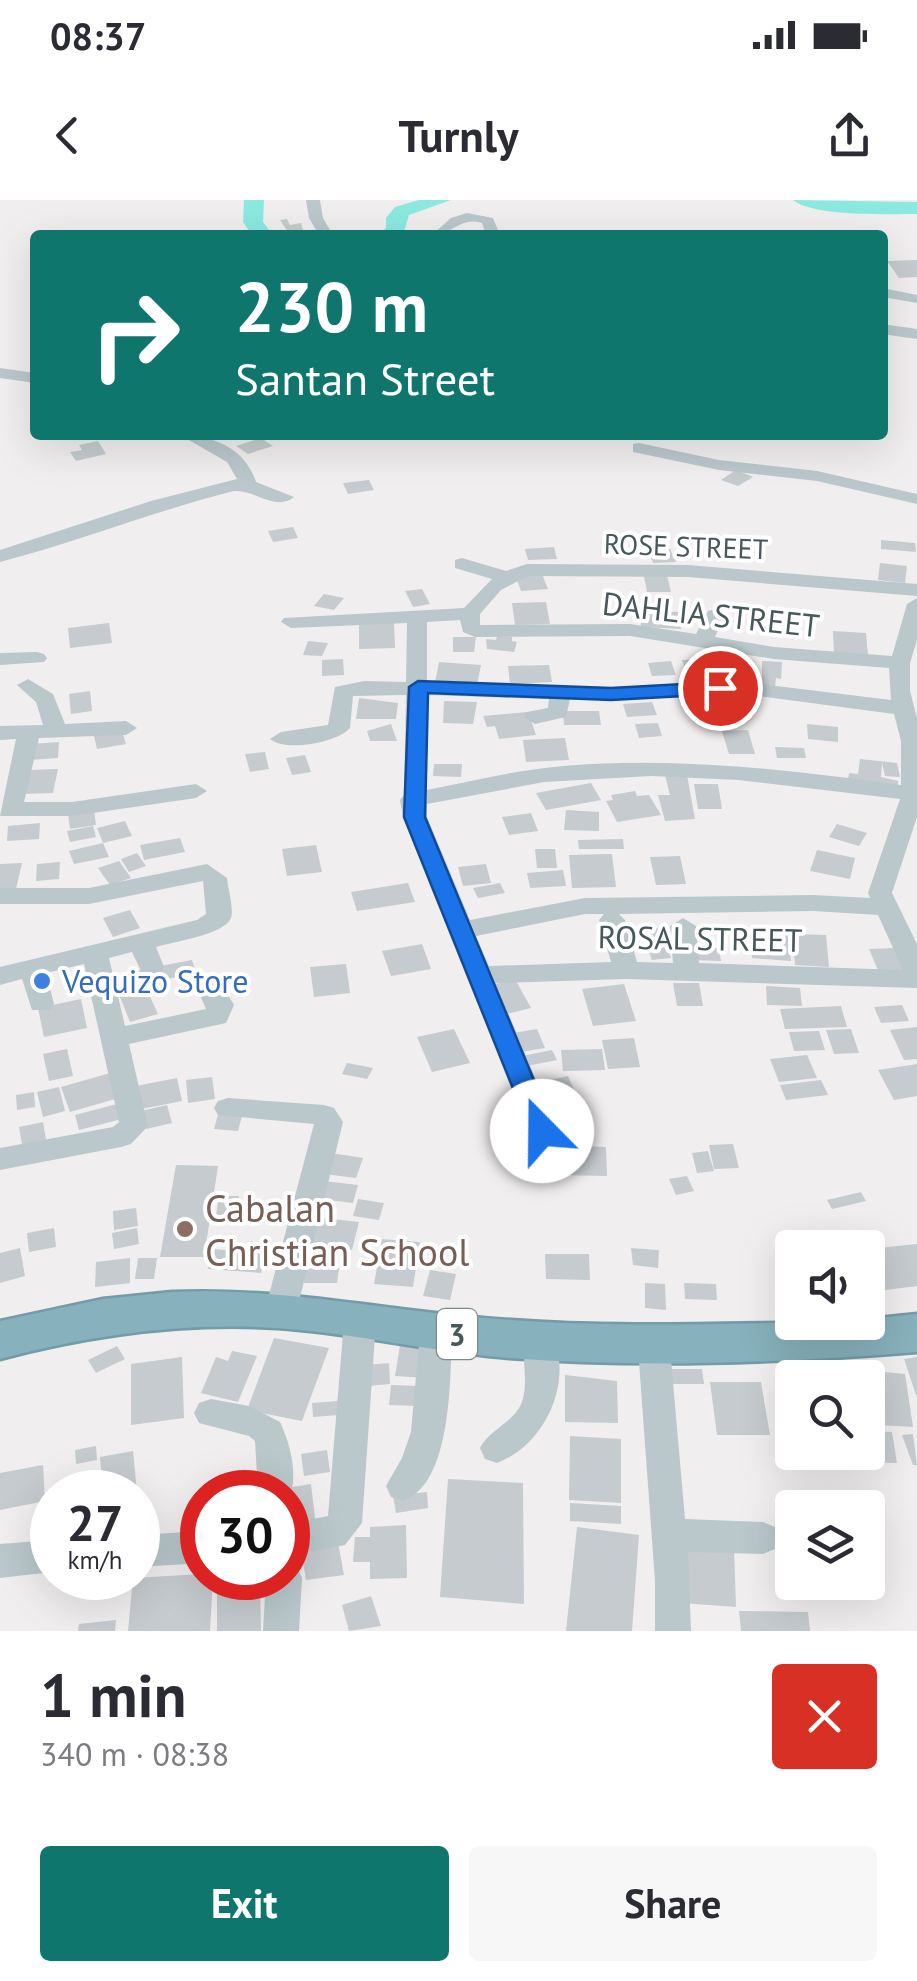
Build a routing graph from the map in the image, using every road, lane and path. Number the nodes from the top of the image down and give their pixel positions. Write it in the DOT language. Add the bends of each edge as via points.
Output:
graph roads {
  1 [pos="313,200"];
  2 [pos="323,230"];
  3 [pos="443,230"];
  4 [pos="491,230"];
  5 [pos="888,293"];
  6 [pos="917,299"];
  7 [pos="888,330"];
  8 [pos="917,334"];
  9 [pos="0,373"];
  10 [pos="30,377"];
  11 [pos="202,440"];
  12 [pos="639,448"];
  13 [pos="245,484"];
  14 [pos="285,496"];
  15 [pos="917,499"];
  16 [pos="0,556"];
  17 [pos="462,564"];
  18 [pos="506,577"];
  19 [pos="917,590"];
  20 [pos="917,604"];
  21 [pos="470,614"];
  22 [pos="716,615"];
  23 [pos="417,616"];
  24 [pos="291,622"];
  25 [pos="704,640"];
  26 [pos="907,654"];
  27 [pos="37,658"];
  28 [pos="0,659"];
  29 [pos="28,685"];
  30 [pos="418,687"];
  31 [pos="560,693"];
  32 [pos="901,708"];
  33 [pos="535,717"];
  34 [pos="126,728"];
  35 [pos="28,732"];
  36 [pos="55,732"];
  37 [pos="0,734"];
  38 [pos="281,739"];
  39 [pos="196,791"];
  40 [pos="914,794"];
  41 [pos="412,800"];
  42 [pos="6,809"];
  43 [pos="0,896"];
  44 [pos="884,907"];
  45 [pos="612,920"];
  46 [pos="683,926"];
  47 [pos="463,930"];
  48 [pos="141,942"];
  49 [pos="95,954"];
  50 [pos="151,967"];
  51 [pos="32,968"];
  52 [pos="626,970"];
  53 [pos="688,971"];
  54 [pos="917,971"];
  55 [pos="481,975"];
  56 [pos="0,976"];
  57 [pos="917,979"];
  58 [pos="207,981"];
  59 [pos="42,1004"];
  60 [pos="116,1038"];
  61 [pos="228,1108"];
  62 [pos="542,1131"];
  63 [pos="0,1159"];
  64 [pos="281,1310"];
  65 [pos="360,1321"];
  66 [pos="436,1331"];
  67 [pos="916,1335"];
  68 [pos="0,1340"];
  69 [pos="540,1341"];
  70 [pos="654,1348"];
  71 [pos="211,1413"];
  72 [pos="497,1448"];
  73 [pos="275,1470"];
  74 [pos="403,1486"];
  75 [pos="668,1536"];
  76 [pos="310,1537"];
  77 [pos="763,1538"];
  78 [pos="30,1558"];
  79 [pos="0,1561"];
  80 [pos="283,1600"];
  81 [pos="281,1631"];
  82 [pos="672,1631"];
  1 -- 2 [label="street"];
  3 -- 4 [label="street" via="452,220 472,216 488,220"];
  5 -- 6 [label="street"];
  7 -- 8 [label="street"];
  9 -- 10 [label="street"];
  11 -- 13 [label="street" via="235,459"];
  12 -- 15 [label="street"];
  13 -- 14 [label="street"];
  13 -- 16 [label="street"];
  17 -- 18 [label="street"];
  18 -- 19 [label="street, ROSE STREET" via="527,570 688,570"];
  18 -- 21 [label="street"];
  20 -- 26 [label="street"];
  21 -- 23 [label="street"];
  21 -- 25 [label="street, DAHLIA STREET" via="474,631 608,629"];
  22 -- 25 [label="street"];
  23 -- 24 [label="street"];
  23 -- 30 [label="street"];
  25 -- 26 [label="street, DAHLIA STREET" via="774,653"];
  26 -- 32 [label="street"];
  27 -- 28 [label="street"];
  29 -- 36 [label="street" via="44,695"];
  30 -- 31 [label="street"];
  30 -- 38 [label="street" via="352,688 344,692 340,728"];
  30 -- 41 [label="street"];
  31 -- 32 [label="street" via="752,688"];
  31 -- 33 [label="street" via="558,712"];
  32 -- 40 [label="street" via="912,741"];
  34 -- 36 [label="street"];
  35 -- 36 [label="street"];
  35 -- 37 [label="street"];
  35 -- 42 [label="street"];
  39 -- 42 [label="street" via="89,808"];
  40 -- 41 [label="street" via="754,764 566,773"];
  40 -- 44 [label="street" via="882,878"];
  41 -- 47 [label="street"];
  43 -- 48 [label="street" via="89,896 213,874 215,922"];
  44 -- 47 [label="street" via="585,906"];
  44 -- 54 [label="street"];
  45 -- 52 [label="street"];
  46 -- 53 [label="street"];
  47 -- 55 [label="street"];
  48 -- 49 [label="street"];
  48 -- 50 [label="street"];
  49 -- 51 [label="street"];
  49 -- 60 [label="street"];
  51 -- 56 [label="street"];
  51 -- 59 [label="street"];
  52 -- 53 [label="street, ROSAL STREET"];
  52 -- 55 [label="street, ROSAL STREET"];
  53 -- 57 [label="street, ROSAL STREET"];
  55 -- 62 [label="street"];
  58 -- 60 [label="street" via="221,1006 217,1016"];
  60 -- 63 [label="street" via="134,1117 129,1132"];
  61 -- 64 [label="street" via="314,1113 330,1122"];
  64 -- 65 [label="highway, 3"];
  64 -- 68 [label="highway, 3" via="151,1309"];
  65 -- 66 [label="highway, 3"];
  65 -- 76 [label="street" via="346,1523 333,1534"];
  66 -- 69 [label="highway, 3"];
  66 -- 74 [label="street" via="430,1426 423,1455"];
  67 -- 70 [label="highway, 3"];
  69 -- 70 [label="highway, 3"];
  69 -- 72 [label="street" via="540,1399 533,1420"];
  70 -- 75 [label="street"];
  71 -- 73 [label="street" via="258,1420 268,1428"];
  75 -- 77 [label="street"];
  75 -- 82 [label="street"];
  78 -- 79 [label="street"];
  80 -- 81 [label="street"];
}
